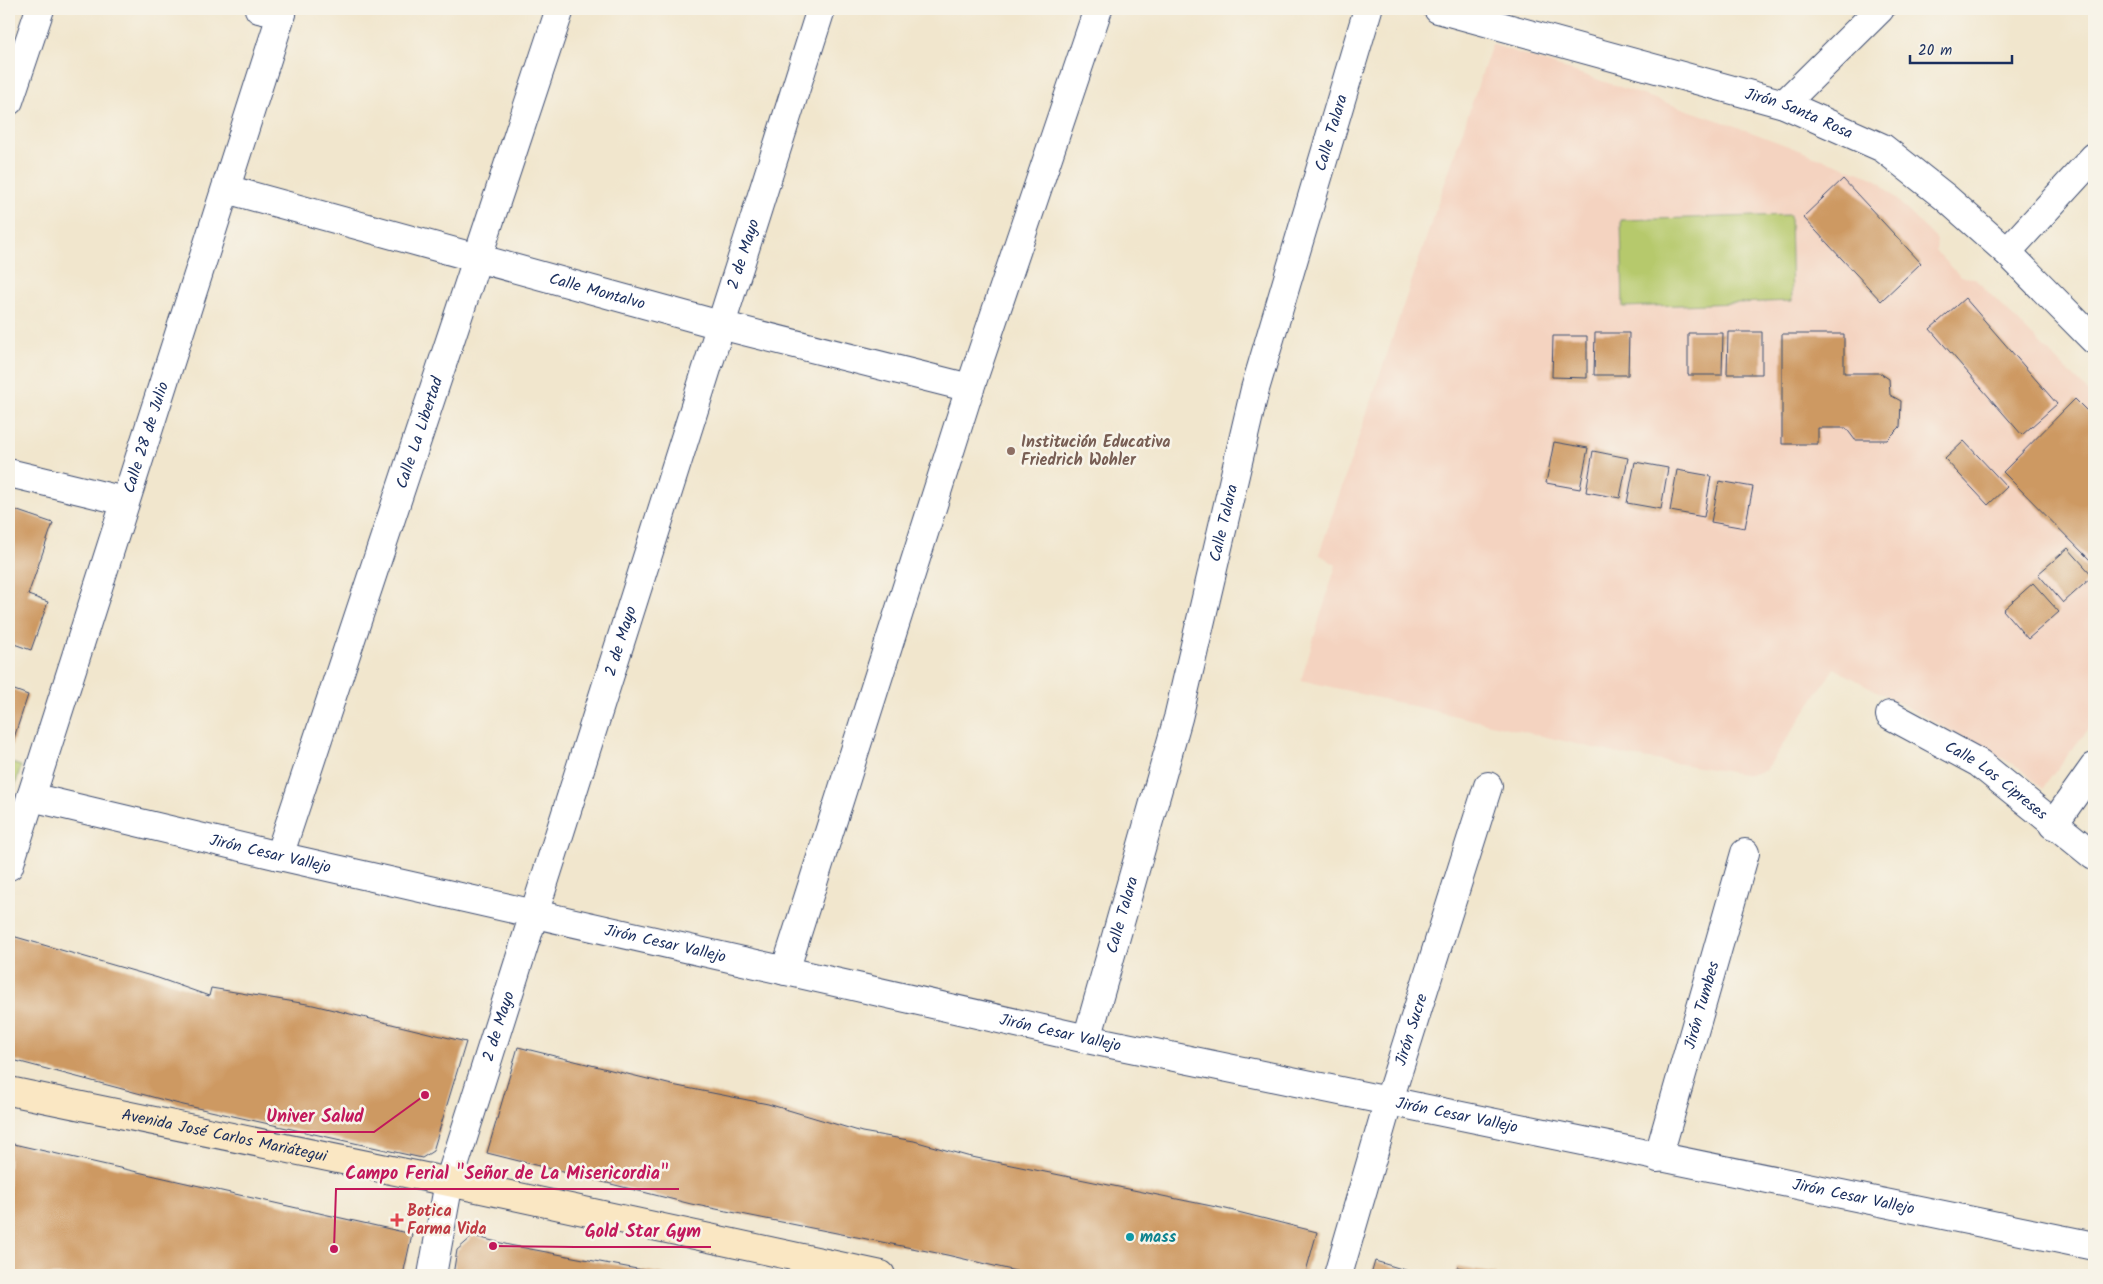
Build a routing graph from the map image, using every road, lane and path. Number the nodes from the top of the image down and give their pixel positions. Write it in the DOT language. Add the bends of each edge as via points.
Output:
graph roads {
  1 [pos="40,9"];
  2 [pos="560,9"];
  3 [pos="821,9"];
  4 [pos="1098,9"];
  5 [pos="1368,9"];
  6 [pos="1438,9"];
  7 [pos="1880,9"];
  8 [pos="275,10"];
  9 [pos="9,101"];
  10 [pos="1784,104"];
  11 [pos="2094,156"];
  12 [pos="226,189"];
  13 [pos="2007,252"];
  14 [pos="478,256"];
  15 [pos="720,324"];
  16 [pos="2094,340"];
  17 [pos="970,388"];
  18 [pos="9,473"];
  19 [pos="125,501"];
  20 [pos="1890,715"];
  21 [pos="2094,767"];
  22 [pos="1488,786"];
  23 [pos="31,796"];
  24 [pos="2053,824"];
  25 [pos="1745,853"];
  26 [pos="279,856"];
  27 [pos="2094,856"];
  28 [pos="9,866"];
  29 [pos="535,914"];
  30 [pos="785,971"];
  31 [pos="1087,1039"];
  32 [pos="9,1091"];
  33 [pos="1389,1100"];
  34 [pos="1658,1158"];
  35 [pos="449,1182"];
  36 [pos="2094,1246"];
  37 [pos="432,1275"];
  38 [pos="881,1275"];
  39 [pos="1338,1275"];
  1 -- 9 [label="street"];
  2 -- 14 [label="street, Calle La Libertad"];
  3 -- 15 [label="street, 2 de Mayo"];
  4 -- 17 [label="street"];
  5 -- 31 [label="street, Calle Talara" via="1255,389 1178,718"];
  6 -- 10 [label="street, Jirón Santa Rosa"];
  7 -- 10 [label="street"];
  8 -- 12 [label="street, Calle 28 de Julio"];
  10 -- 13 [label="street, Jirón Santa Rosa" via="1883,148"];
  11 -- 13 [label="street"];
  12 -- 14 [label="street, Calle Montalvo"];
  12 -- 19 [label="street, Calle 28 de Julio"];
  13 -- 16 [label="street, Jirón Santa Rosa"];
  14 -- 15 [label="street, Calle Montalvo"];
  14 -- 26 [label="street, Calle La Libertad"];
  15 -- 17 [label="street, Calle Montalvo"];
  15 -- 29 [label="street, 2 de Mayo"];
  17 -- 30 [label="street"];
  18 -- 19 [label="street"];
  19 -- 23 [label="street, Calle 28 de Julio"];
  20 -- 24 [label="street, Calle Los Cipreses" via="1979,762"];
  21 -- 24 [label="street"];
  22 -- 33 [label="street, Jirón Sucre"];
  23 -- 26 [label="street, Jirón Cesar Vallejo"];
  23 -- 28 [label="street, Calle 28 de Julio"];
  24 -- 27 [label="street, Calle Los Cipreses"];
  25 -- 34 [label="street, Jirón Tumbes"];
  26 -- 29 [label="street, Jirón Cesar Vallejo"];
  29 -- 30 [label="street, Jirón Cesar Vallejo"];
  29 -- 35 [label="street, 2 de Mayo"];
  30 -- 31 [label="street, Jirón Cesar Vallejo"];
  31 -- 33 [label="street, Jirón Cesar Vallejo"];
  32 -- 35 [label="main road, Avenida José Carlos Mariátegui"];
  33 -- 34 [label="street, Jirón Cesar Vallejo"];
  33 -- 39 [label="street, Jirón Sucre"];
  34 -- 36 [label="street, Jirón Cesar Vallejo"];
  35 -- 37 [label="street, 2 de Mayo"];
  35 -- 38 [label="main road, Avenida José Carlos Mariátegui"];
}
